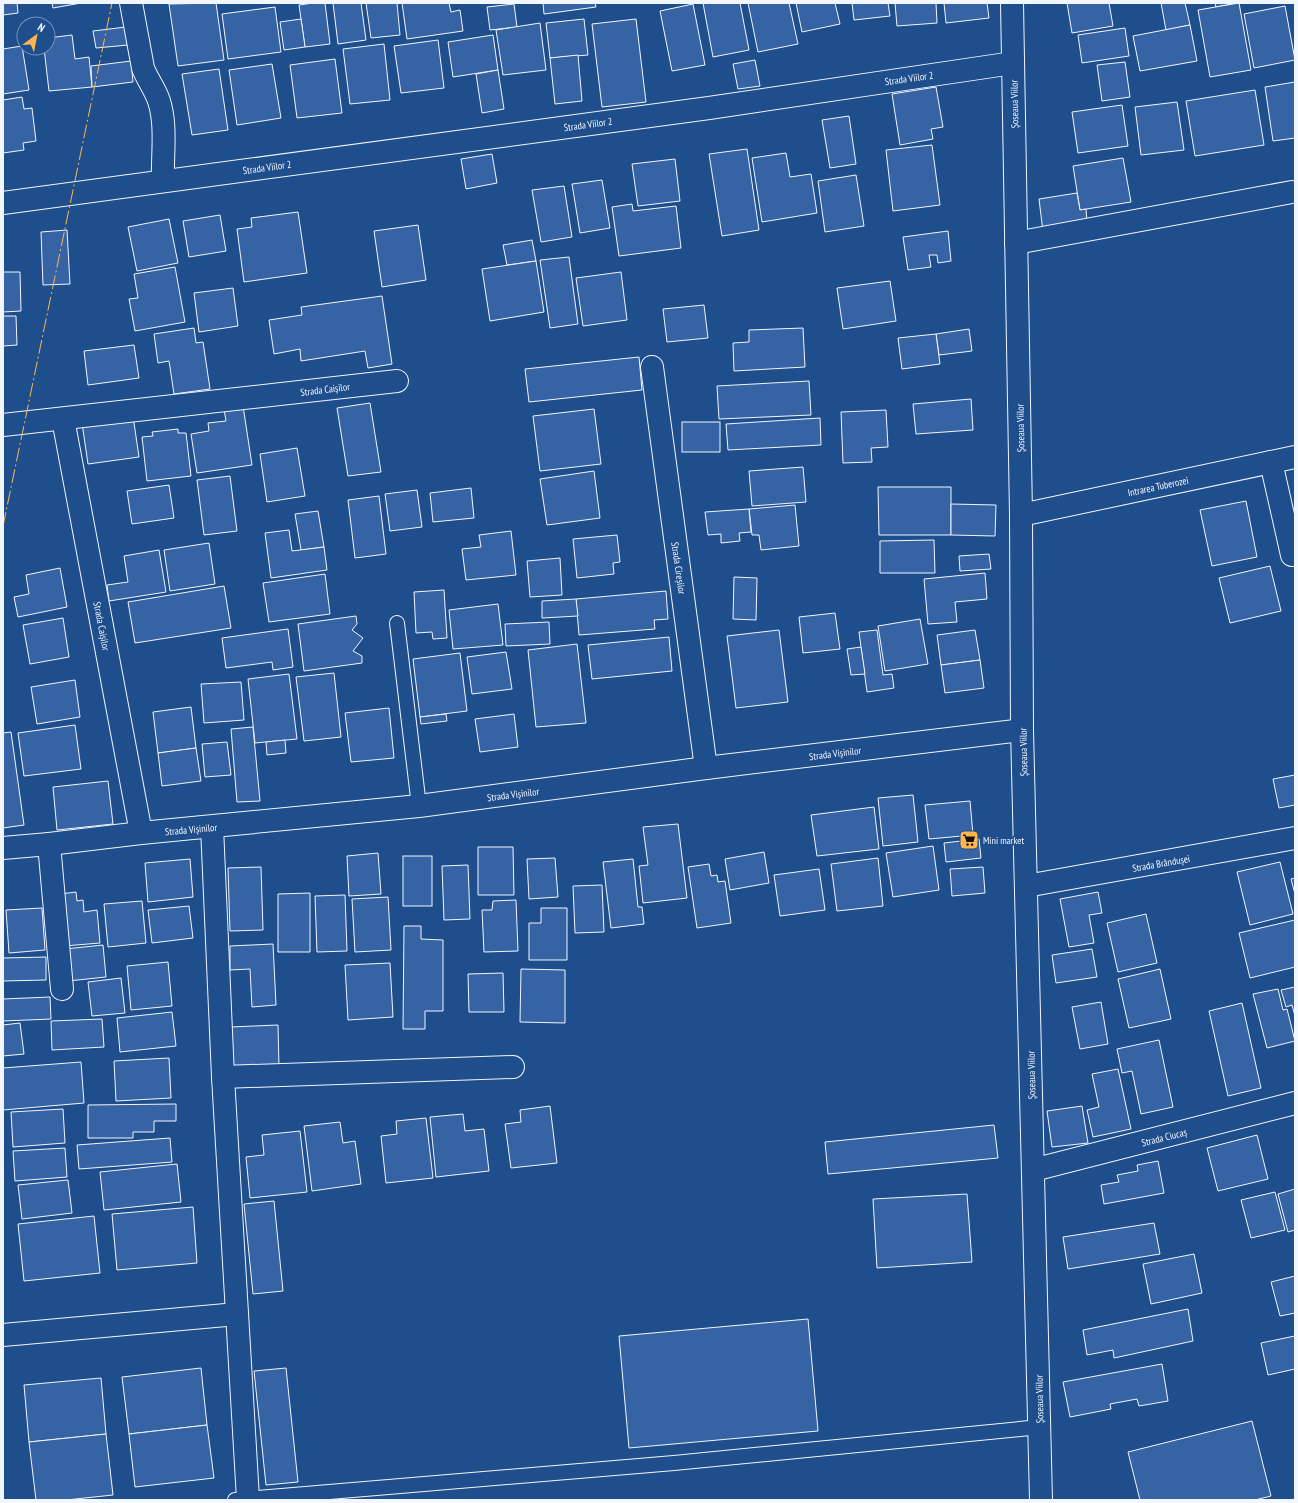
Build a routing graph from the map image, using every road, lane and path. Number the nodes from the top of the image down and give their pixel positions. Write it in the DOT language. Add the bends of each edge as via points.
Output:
graph roads {
  1 [pos="132,3"];
  2 [pos="1012,3"];
  3 [pos="1013,63"];
  4 [pos="163,181"];
  5 [pos="1292,192"];
  6 [pos="3,204"];
  7 [pos="1016,244"];
  8 [pos="652,367"];
  9 [pos="397,381"];
  10 [pos="63,419"];
  11 [pos="3,425"];
  12 [pos="1295,456"];
  13 [pos="1271,462"];
  14 [pos="1021,515"];
  15 [pos="1292,555"];
  16 [pos="397,623"];
  17 [pos="1022,730"];
  18 [pos="706,768"];
  19 [pos="419,806"];
  20 [pos="212,827"];
  21 [pos="141,833"];
  22 [pos="1295,838"];
  23 [pos="49,844"];
  24 [pos="3,848"];
  25 [pos="1026,886"];
  26 [pos="62,989"];
  27 [pos="513,1068"];
  28 [pos="223,1077"];
  29 [pos="1295,1103"];
  30 [pos="1033,1170"];
  31 [pos="237,1314"];
  32 [pos="3,1335"];
  33 [pos="1040,1427"];
  34 [pos="242,1499"];
  35 [pos="1041,1500"];
  1 -- 4 [label="street" via="143,68 159,103"];
  2 -- 3 [label="street, Șoseaua Viilor"];
  3 -- 4 [label="street, Strada Viilor 2" via="709,108"];
  3 -- 7 [label="street, Șoseaua Viilor"];
  4 -- 6 [label="street, Strada Viilor 2"];
  5 -- 7 [label="street"];
  7 -- 14 [label="street, Șoseaua Viilor"];
  8 -- 18 [label="street, Strada Cireșilor"];
  9 -- 10 [label="street, Strada Caișilor"];
  10 -- 11 [label="street, Strada Caișilor"];
  10 -- 21 [label="street, Strada Caișilor"];
  12 -- 13 [label="street, Intrarea Tuberozei"];
  13 -- 14 [label="street, Intrarea Tuberozei"];
  13 -- 15 [label="street"];
  14 -- 17 [label="street, Șoseaua Viilor"];
  16 -- 19 [label="lane"];
  17 -- 18 [label="street, Strada Vișinilor"];
  17 -- 25 [label="street, Șoseaua Viilor"];
  18 -- 19 [label="street, Strada Vișinilor"];
  19 -- 20 [label="street, Strada Vișinilor"];
  20 -- 21 [label="street, Strada Vișinilor"];
  20 -- 28 [label="street"];
  21 -- 23 [label="street, Strada Vișinilor"];
  22 -- 25 [label="street, Strada Brândușei"];
  23 -- 24 [label="street, Strada Vișinilor"];
  23 -- 26 [label="street"];
  25 -- 30 [label="street, Șoseaua Viilor"];
  27 -- 28 [label="street"];
  28 -- 31 [label="street"];
  29 -- 30 [label="street, Strada Ciucaș"];
  30 -- 33 [label="street, Șoseaua Viilor"];
  31 -- 32 [label="street"];
  31 -- 34 [label="street"];
  33 -- 34 [label="lane" via="682,1462"];
  33 -- 35 [label="street, Șoseaua Viilor"];
}
